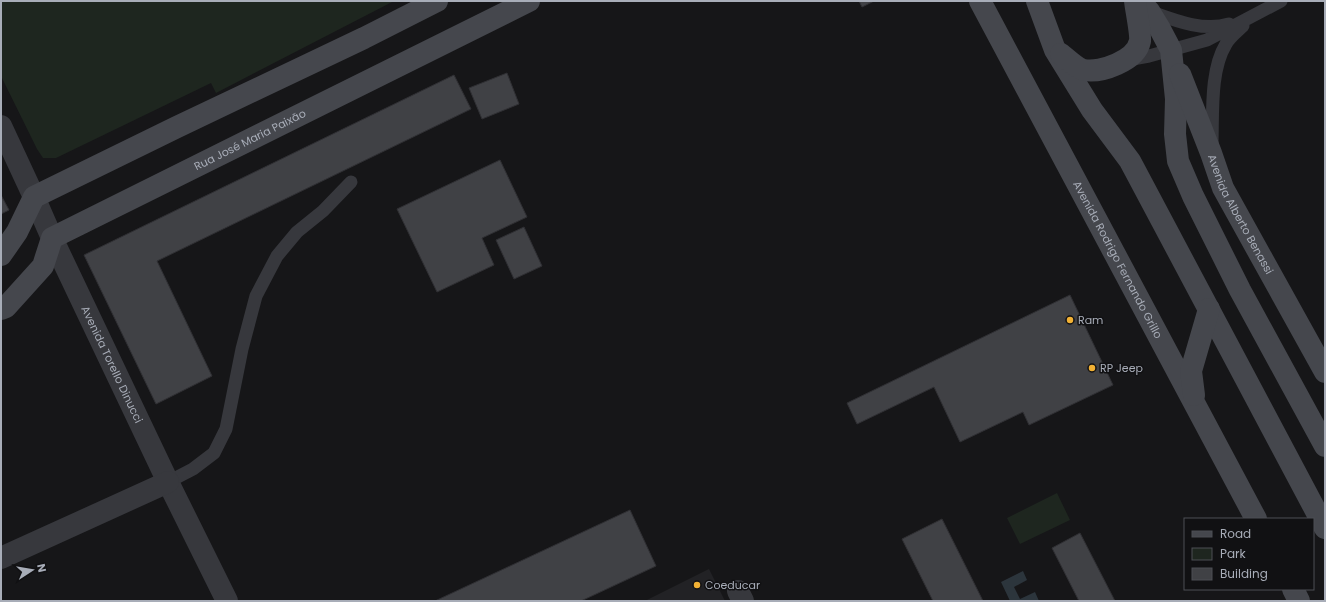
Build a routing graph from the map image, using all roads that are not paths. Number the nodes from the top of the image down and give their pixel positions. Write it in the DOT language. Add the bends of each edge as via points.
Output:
graph roads {
  1 [pos="437,1"];
  2 [pos="529,1"];
  3 [pos="980,1"];
  4 [pos="1037,1"];
  5 [pos="1281,1"];
  6 [pos="1141,4"];
  7 [pos="1252,18"];
  8 [pos="1055,50"];
  9 [pos="1171,50"];
  10 [pos="1124,61"];
  11 [pos="1,126"];
  12 [pos="1211,153"];
  13 [pos="351,182"];
  14 [pos="34,197"];
  15 [pos="52,238"];
  16 [pos="1,255"];
  17 [pos="1,309"];
  18 [pos="1209,309"];
  19 [pos="1316,344"];
  20 [pos="1325,372"];
  21 [pos="1196,404"];
  22 [pos="1325,446"];
  23 [pos="168,482"];
  24 [pos="1255,518"];
  25 [pos="1325,528"];
  26 [pos="1,558"];
  27 [pos="1294,590"];
  28 [pos="227,601"];
  29 [pos="1299,601"];
  1 -- 14 [label="street"];
  2 -- 15 [label="street, Rua José Maria Paixão"];
  3 -- 21 [label="street, Avenida Rodrigo Fernando Grillo"];
  4 -- 8 [label="street"];
  5 -- 7 [label="lane"];
  6 -- 7 [label="lane" via="1182,23 1218,28"];
  6 -- 9 [label="street, Avenida Alberto Benassi" via="1160,29"];
  6 -- 10 [label="street" via="1140,40 1137,49"];
  7 -- 9 [label="lane" via="1207,40"];
  7 -- 12 [label="lane" via="1227,43 1217,62"];
  8 -- 10 [label="street" via="1083,70 1100,70"];
  8 -- 18 [label="street" via="1092,110 1130,161"];
  9 -- 10 [label="lane"];
  9 -- 12 [label="street, Avenida Alberto Benassi"];
  9 -- 22 [label="street" via="1178,161 1210,231"];
  11 -- 14 [label="street, Avenida Torello Dinucci"];
  12 -- 19 [label="street, Avenida Alberto Benassi" via="1223,188"];
  13 -- 23 [label="lane" via="324,211 297,232 277,256 256,296 226,429 214,453 193,469"];
  14 -- 15 [label="street, Avenida Torello Dinucci"];
  14 -- 16 [label="street" via="17,232"];
  15 -- 17 [label="street" via="43,266 6,307"];
  15 -- 23 [label="street, Avenida Torello Dinucci"];
  18 -- 21 [label="street" via="1191,371"];
  18 -- 25 [label="street"];
  19 -- 20 [label="street, Avenida Alberto Benassi"];
  21 -- 24 [label="street, Avenida Rodrigo Fernando Grillo"];
  23 -- 26 [label="street"];
  23 -- 28 [label="street, Avenida Torello Dinucci"];
  27 -- 29 [label="street"];
}
